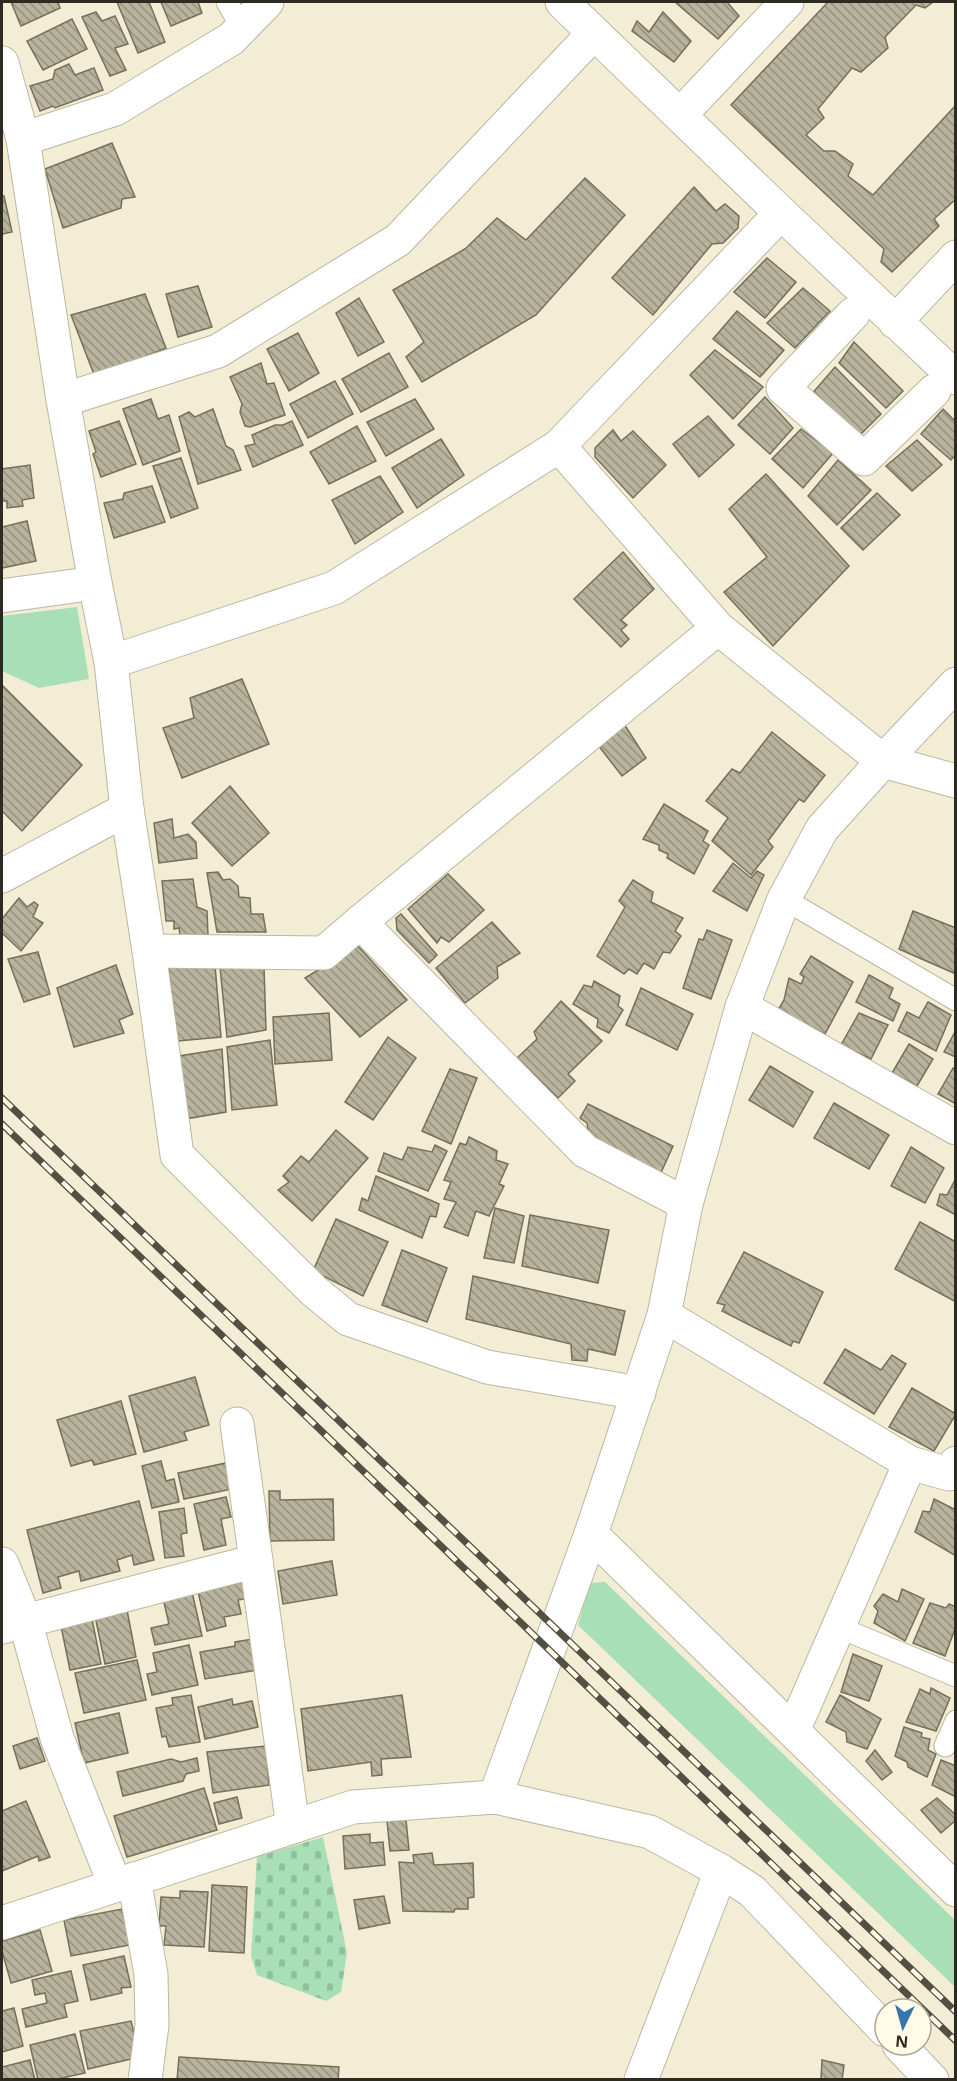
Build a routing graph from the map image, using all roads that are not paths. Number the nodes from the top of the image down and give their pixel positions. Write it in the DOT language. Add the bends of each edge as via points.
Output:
graph roads {
  1 [pos="267,2"];
  2 [pos="562,2"];
  3 [pos="787,2"];
  4 [pos="234,15"];
  5 [pos="594,33"];
  6 [pos="2,63"];
  7 [pos="680,115"];
  8 [pos="23,139"];
  9 [pos="781,213"];
  10 [pos="956,256"];
  11 [pos="854,314"];
  12 [pos="895,322"];
  13 [pos="945,384"];
  14 [pos="63,400"];
  15 [pos="560,446"];
  16 [pos="95,583"];
  17 [pos="2,596"];
  18 [pos="718,628"];
  19 [pos="111,662"];
  20 [pos="956,684"];
  21 [pos="883,761"];
  22 [pos="956,781"];
  23 [pos="126,809"];
  24 [pos="2,876"];
  25 [pos="784,899"];
  26 [pos="360,922"];
  27 [pos="149,951"];
  28 [pos="956,1000"];
  29 [pos="742,1007"];
  30 [pos="956,1128"];
  31 [pos="686,1204"];
  32 [pos="664,1315"];
  33 [pos="639,1393"];
  34 [pos="237,1424"];
  35 [pos="910,1463"];
  36 [pos="956,1463"];
  37 [pos="591,1534"];
  38 [pos="256,1561"];
  39 [pos="2,1564"];
  40 [pos="13,1623"];
  41 [pos="838,1628"];
  42 [pos="956,1676"];
  43 [pos="956,1721"];
  44 [pos="793,1731"];
  45 [pos="945,1746"];
  46 [pos="495,1797"];
  47 [pos="293,1827"];
  48 [pos="721,1871"];
  49 [pos="125,1882"];
  50 [pos="956,1890"];
  51 [pos="2,1923"];
  52 [pos="873,2017"];
  53 [pos="911,2057"];
  54 [pos="145,2079"];
  55 [pos="641,2079"];
  56 [pos="932,2079"];
  1 -- 4 [label="street"];
  2 -- 5 [label="street"];
  3 -- 7 [label="street"];
  4 -- 8 [label="street" via="231,39 115,109"];
  5 -- 7 [label="street"];
  5 -- 14 [label="street" via="398,240 218,351"];
  6 -- 8 [label="street"];
  7 -- 9 [label="street"];
  8 -- 14 [label="street"];
  9 -- 12 [label="street"];
  9 -- 15 [label="street"];
  10 -- 12 [label="street"];
  11 -- 13 [label="street" via="783,388 864,459"];
  12 -- 13 [label="street"];
  14 -- 16 [label="street"];
  15 -- 18 [label="street"];
  15 -- 19 [label="street" via="334,588"];
  16 -- 17 [label="street"];
  16 -- 19 [label="street"];
  18 -- 21 [label="street"];
  18 -- 26 [label="street"];
  19 -- 23 [label="street"];
  20 -- 21 [label="street"];
  21 -- 22 [label="street"];
  21 -- 25 [label="street" via="822,829"];
  23 -- 24 [label="street"];
  23 -- 27 [label="street"];
  25 -- 28 [label="lane"];
  25 -- 29 [label="street"];
  26 -- 27 [label="street" via="324,953"];
  26 -- 31 [label="street" via="585,1151"];
  27 -- 33 [label="street" via="177,1155 314,1291 348,1318 487,1367"];
  29 -- 30 [label="street"];
  29 -- 31 [label="street"];
  31 -- 32 [label="street"];
  32 -- 33 [label="street"];
  32 -- 35 [label="street"];
  33 -- 37 [label="street"];
  34 -- 38 [label="street"];
  35 -- 36 [label="street" via="949,1474"];
  35 -- 41 [label="street"];
  37 -- 44 [label="street"];
  37 -- 46 [label="street"];
  38 -- 40 [label="street"];
  38 -- 47 [label="street"];
  39 -- 40 [label="street"];
  40 -- 49 [label="street" via="57,1738"];
  41 -- 42 [label="lane"];
  41 -- 44 [label="street"];
  43 -- 45 [label="lane"];
  44 -- 50 [label="street"];
  46 -- 47 [label="street" via="353,1807"];
  46 -- 48 [label="street" via="650,1832"];
  47 -- 49 [label="street"];
  48 -- 52 [label="street" via="752,1891"];
  48 -- 55 [label="street"];
  49 -- 51 [label="street"];
  49 -- 54 [label="street" via="151,1974 152,2025"];
  53 -- 56 [label="street"];
}
